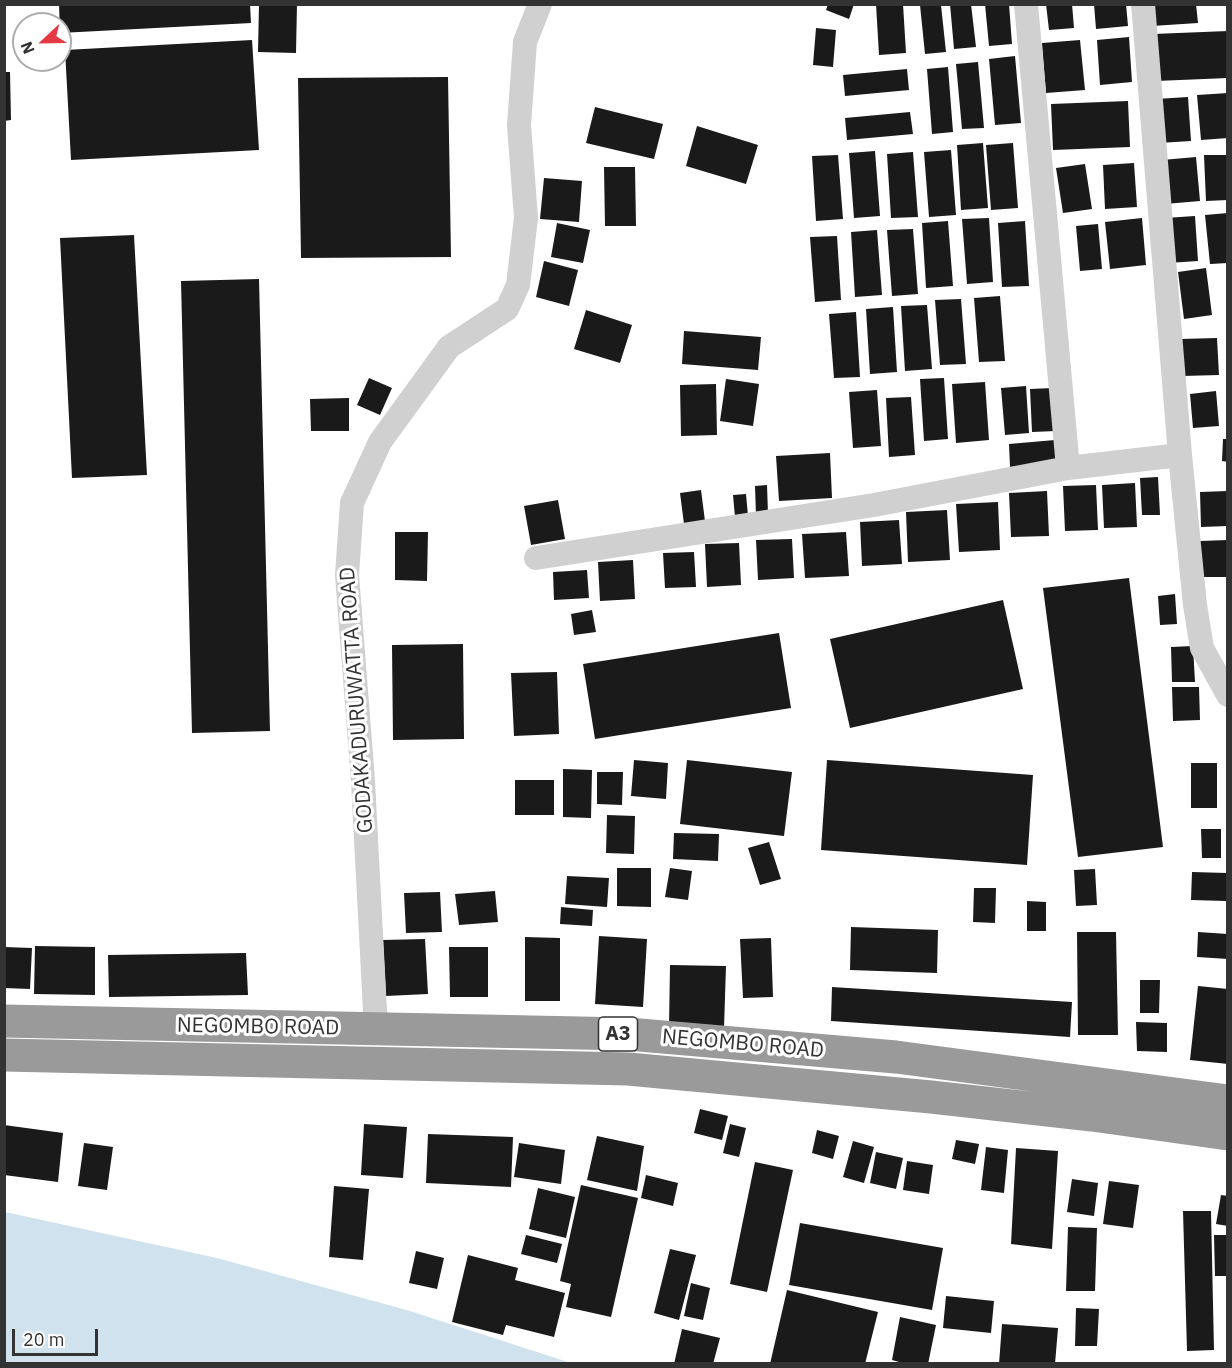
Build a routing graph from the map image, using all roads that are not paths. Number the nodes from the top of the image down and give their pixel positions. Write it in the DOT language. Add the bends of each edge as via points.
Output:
graph roads {
  1 [pos="540,4"];
  2 [pos="1026,4"];
  3 [pos="1143,4"];
  4 [pos="1180,455"];
  5 [pos="1068,468"];
  6 [pos="536,558"];
  7 [pos="1227,694"];
  8 [pos="4,1022"];
  9 [pos="376,1030"];
  10 [pos="4,1055"];
  11 [pos="1227,1101"];
  12 [pos="1227,1134"];
  1 -- 9 [label="street, GODAKADURUWATTA ROAD" via="525,42 519,125 526,218 518,285 507,309 449,347 380,442 352,503 347,575"];
  2 -- 5 [label="street"];
  3 -- 4 [label="street"];
  4 -- 5 [label="street"];
  4 -- 7 [label="street" via="1202,648"];
  5 -- 6 [label="street" via="874,505"];
  8 -- 9 [label="highway, NEGOMBO ROAD / A3"];
  9 -- 11 [label="highway, NEGOMBO ROAD / A3" via="628,1034 755,1044 896,1057"];
  10 -- 12 [label="highway, NEGOMBO ROAD / A3" via="628,1069 931,1096"];
}
